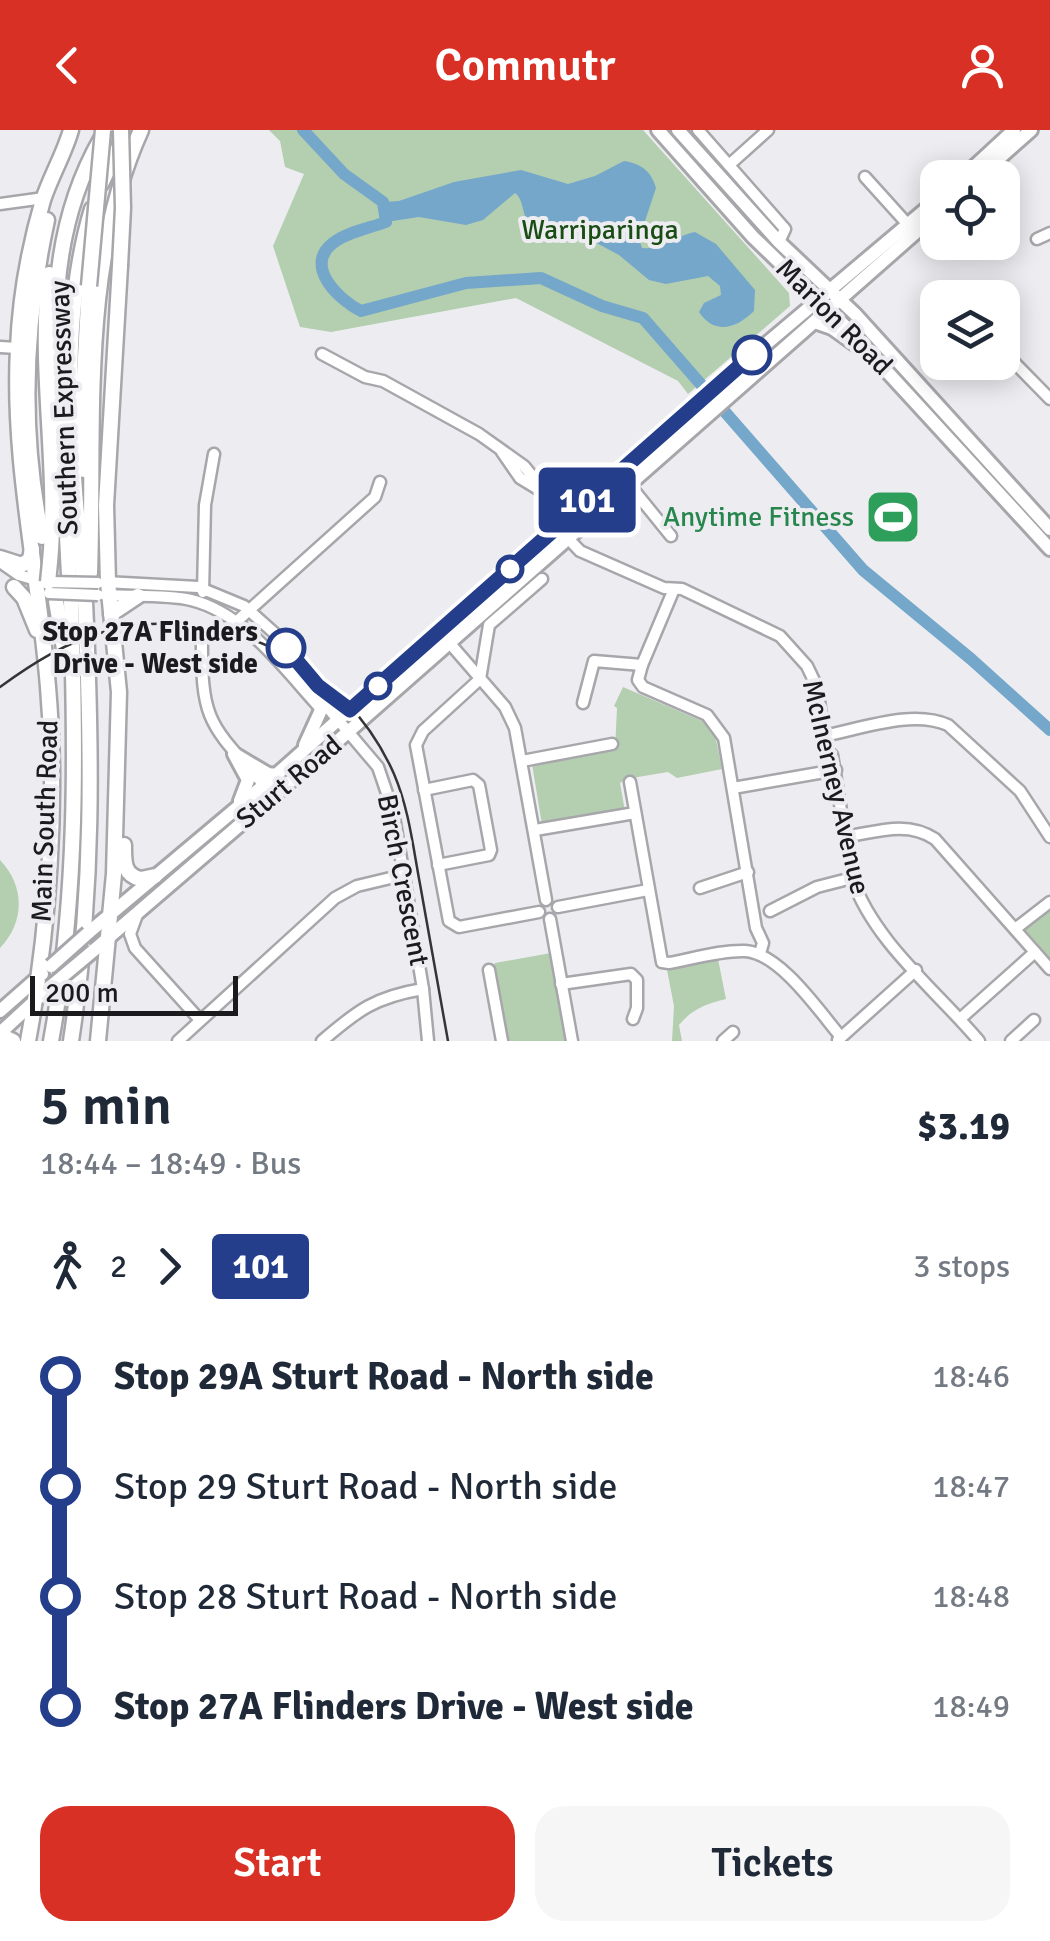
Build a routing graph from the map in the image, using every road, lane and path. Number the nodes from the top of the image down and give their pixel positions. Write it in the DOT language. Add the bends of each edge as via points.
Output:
graph roads {
  1 [pos="105,130"];
  2 [pos="124,130"];
  3 [pos="144,130"];
  4 [pos="658,130"];
  5 [pos="678,130"];
  6 [pos="698,130"];
  7 [pos="768,130"];
  8 [pos="1014,130"];
  9 [pos="1031,130"];
  10 [pos="69,136"];
  11 [pos="91,157"];
  12 [pos="982,160"];
  13 [pos="997,160"];
  14 [pos="728,165"];
  15 [pos="865,177"];
  16 [pos="44,198"];
  17 [pos="0,204"];
  18 [pos="920,219"];
  19 [pos="920,224"];
  20 [pos="911,229"];
  21 [pos="1050,233"];
  22 [pos="1037,238"];
  23 [pos="779,242"];
  24 [pos="851,274"];
  25 [pos="868,275"];
  26 [pos="805,276"];
  27 [pos="836,294"];
  28 [pos="824,305"];
  29 [pos="855,314"];
  30 [pos="815,322"];
  31 [pos="0,348"];
  32 [pos="18,348"];
  33 [pos="322,354"];
  34 [pos="752,355"];
  35 [pos="886,368"];
  36 [pos="1020,368"];
  37 [pos="722,391"];
  38 [pos="1050,398"];
  39 [pos="699,411"];
  40 [pos="214,454"];
  41 [pos="988,463"];
  42 [pos="380,482"];
  43 [pos="628,483"];
  44 [pos="996,488"];
  45 [pos="106,506"];
  46 [pos="563,527"];
  47 [pos="1050,530"];
  48 [pos="47,536"];
  49 [pos="671,536"];
  50 [pos="1050,549"];
  51 [pos="32,550"];
  52 [pos="0,560"];
  53 [pos="542,579"];
  54 [pos="60,586"];
  55 [pos="204,588"];
  56 [pos="674,589"];
  57 [pos="138,596"];
  58 [pos="203,604"];
  59 [pos="252,611"];
  60 [pos="111,614"];
  61 [pos="236,622"];
  62 [pos="188,636"];
  63 [pos="445,638"];
  64 [pos="262,647"];
  65 [pos="642,666"];
  66 [pos="480,679"];
  67 [pos="48,684"];
  68 [pos="582,703"];
  69 [pos="322,710"];
  70 [pos="343,722"];
  71 [pos="823,736"];
  72 [pos="612,744"];
  73 [pos="234,754"];
  74 [pos="298,756"];
  75 [pos="522,761"];
  76 [pos="836,770"];
  77 [pos="276,775"];
  78 [pos="630,782"];
  79 [pos="264,785"];
  80 [pos="733,788"];
  81 [pos="424,790"];
  82 [pos="116,795"];
  83 [pos="233,811"];
  84 [pos="634,812"];
  85 [pos="535,830"];
  86 [pos="1050,836"];
  87 [pos="845,838"];
  88 [pos="438,866"];
  89 [pos="748,872"];
  90 [pos="403,875"];
  91 [pos="155,876"];
  92 [pos="852,878"];
  93 [pos="700,888"];
  94 [pos="648,890"];
  95 [pos="546,900"];
  96 [pos="1050,902"];
  97 [pos="558,907"];
  98 [pos="139,909"];
  99 [pos="770,911"];
  100 [pos="538,912"];
  101 [pos="111,913"];
  102 [pos="550,920"];
  103 [pos="105,929"];
  104 [pos="1015,929"];
  105 [pos="135,948"];
  106 [pos="1034,952"];
  107 [pos="760,954"];
  108 [pos="124,957"];
  109 [pos="1050,969"];
  110 [pos="489,970"];
  111 [pos="916,970"];
  112 [pos="43,984"];
  113 [pos="561,984"];
  114 [pos="423,989"];
  115 [pos="34,1002"];
  116 [pos="0,1011"];
  117 [pos="199,1019"];
  118 [pos="633,1019"];
  119 [pos="960,1019"];
  120 [pos="1034,1020"];
  121 [pos="734,1032"];
  122 [pos="0,1034"];
  123 [pos="839,1039"];
  124 [pos="14,1041"];
  125 [pos="28,1041"];
  126 [pos="51,1041"];
  127 [pos="71,1041"];
  128 [pos="98,1041"];
  129 [pos="178,1041"];
  130 [pos="322,1041"];
  131 [pos="428,1041"];
  132 [pos="502,1041"];
  133 [pos="572,1041"];
  134 [pos="723,1041"];
  135 [pos="979,1041"];
  136 [pos="1011,1041"];
  1 -- 11 [label="highway, Southern Expressway"];
  1 -- 54 [label="highway, bridge"];
  2 -- 45 [label="highway, Main South Road, bridge"];
  2 -- 54 [label="highway, Southern Expressway" via="77,268 73,447"];
  3 -- 45 [label="highway" via="125,177 110,248"];
  3 -- 54 [label="highway" via="119,184 103,253 95,362"];
  4 -- 26 [label="main road, Marion Road" via="734,217"];
  5 -- 23 [label="main road, Marion Road"];
  6 -- 14 [label="street, Marion Road"];
  7 -- 14 [label="street"];
  8 -- 12 [label="main road"];
  9 -- 13 [label="main road"];
  10 -- 16 [label="highway, Main South Road"];
  10 -- 48 [label="highway" via="29,328 28,418"];
  11 -- 48 [label="highway" via="66,202 49,275"];
  11 -- 54 [label="highway, Southern Expressway" via="67,228 56,304"];
  14 -- 23 [label="street, Marion Road" via="785,229"];
  15 -- 20 [label="street"];
  16 -- 17 [label="street"];
  16 -- 32 [label="highway, Main South Road" via="26,268"];
  18 -- 20 [label="main road, Sturt Road"];
  19 -- 20 [label="main road, Sturt Road"];
  20 -- 24 [label="main road, Sturt Road"];
  20 -- 25 [label="main road, Sturt Road"];
  21 -- 22 [label="street"];
  23 -- 26 [label="main road, Marion Road"];
  24 -- 26 [label="main road"];
  24 -- 27 [label="main road, Sturt Road"];
  25 -- 27 [label="main road, Sturt Road"];
  25 -- 29 [label="main road"];
  26 -- 27 [label="main road, Marion Road"];
  26 -- 28 [label="main road, Marion Road"];
  26 -- 34 [label="main road" via="801,308"];
  27 -- 28 [label="main road, Sturt Road"];
  27 -- 29 [label="main road, Marion Road"];
  28 -- 30 [label="main road, Sturt Road"];
  28 -- 34 [label="main road, Sturt Road"];
  28 -- 35 [label="main road, Marion Road"];
  29 -- 41 [label="main road, Marion Road"];
  30 -- 35 [label="main road"];
  30 -- 37 [label="main road, Sturt Road"];
  31 -- 32 [label="street"];
  32 -- 51 [label="highway, Main South Road" via="20,475"];
  33 -- 46 [label="street, McInerney Avenue" via="499,447 524,466"];
  34 -- 37 [label="main road, Sturt Road"];
  35 -- 44 [label="main road, Marion Road"];
  36 -- 38 [label="street"];
  37 -- 39 [label="main road, Sturt Road"];
  39 -- 43 [label="main road, Sturt Road"];
  39 -- 46 [label="main road, Sturt Road"];
  40 -- 55 [label="street" via="205,505"];
  41 -- 44 [label="main road"];
  41 -- 47 [label="main road, Marion Road"];
  42 -- 59 [label="street" via="375,498"];
  43 -- 46 [label="main road, Sturt Road"];
  43 -- 49 [label="street"];
  44 -- 50 [label="main road, Marion Road"];
  45 -- 54 [label="highway, Main South Road"];
  46 -- 56 [label="street, McInerney Avenue" via="580,551"];
  46 -- 63 [label="main road, Sturt Road"];
  48 -- 54 [label="highway"];
  51 -- 52 [label="highway" via="22,565"];
  51 -- 54 [label="highway, Main South Road"];
  52 -- 54 [label="street"];
  53 -- 66 [label="street" via="489,625"];
  54 -- 55 [label="street"];
  54 -- 57 [label="street"];
  54 -- 60 [label="highway, Main South Road"];
  54 -- 67 [label="highway, Main South Road"];
  54 -- 67 [label="highway" via="23,596"];
  54 -- 126 [label="highway, Southern Expressway" via="75,714 69,892"];
  54 -- 127 [label="highway, Southern Expressway" via="87,646 91,710 91,826"];
  55 -- 58 [label="street"];
  55 -- 59 [label="street"];
  56 -- 65 [label="street"];
  56 -- 71 [label="street, McInerney Avenue" via="770,630 794,648 817,687"];
  57 -- 58 [label="street"];
  57 -- 60 [label="highway"];
  58 -- 61 [label="street"];
  59 -- 61 [label="street"];
  59 -- 64 [label="street"];
  59 -- 70 [label="street"];
  60 -- 82 [label="highway, Main South Road"];
  61 -- 64 [label="street"];
  62 -- 73 [label="street" via="202,637 205,703"];
  63 -- 66 [label="street"];
  63 -- 70 [label="main road, Sturt Road"];
  63 -- 70 [label="main road, Sturt Road"];
  64 -- 69 [label="street"];
  65 -- 68 [label="street" via="594,661"];
  65 -- 80 [label="street" via="643,687 716,723"];
  66 -- 75 [label="street" via="504,706"];
  66 -- 81 [label="street" via="419,737"];
  67 -- 112 [label="highway, Main South Road"];
  69 -- 70 [label="street"];
  69 -- 74 [label="main road"];
  70 -- 74 [label="main road, Sturt Road"];
  70 -- 90 [label="street, Birch Crescent" via="385,783"];
  70 -- 98 [label="main road, Sturt Road"];
  71 -- 76 [label="street, McInerney Avenue"];
  71 -- 86 [label="street" via="917,718 948,725 1020,791"];
  72 -- 75 [label="street"];
  73 -- 77 [label="main road"];
  73 -- 79 [label="street"];
  73 -- 83 [label="main road" via="248,782"];
  74 -- 77 [label="main road, Sturt Road"];
  75 -- 85 [label="street"];
  76 -- 80 [label="street"];
  76 -- 87 [label="street, McInerney Avenue"];
  77 -- 79 [label="main road, Sturt Road"];
  78 -- 84 [label="street"];
  79 -- 83 [label="main road, Sturt Road"];
  80 -- 89 [label="street"];
  81 -- 88 [label="street"];
  81 -- 88 [label="street" via="473,780 479,785 491,850"];
  82 -- 91 [label="highway" via="126,868 138,878"];
  82 -- 101 [label="highway, Main South Road"];
  83 -- 91 [label="main road, Sturt Road"];
  84 -- 85 [label="street"];
  84 -- 94 [label="street"];
  85 -- 95 [label="street"];
  87 -- 92 [label="street, McInerney Avenue"];
  87 -- 104 [label="street" via="922,830"];
  88 -- 100 [label="street" via="455,926"];
  89 -- 93 [label="street"];
  89 -- 107 [label="street"];
  90 -- 114 [label="street, Birch Crescent"];
  90 -- 117 [label="street" via="335,898"];
  91 -- 101 [label="main road, Sturt Road"];
  92 -- 99 [label="street" via="816,887"];
  92 -- 111 [label="street, McInerney Avenue" via="873,921"];
  94 -- 97 [label="street"];
  94 -- 107 [label="street" via="662,962 742,950"];
  95 -- 97 [label="street"];
  95 -- 100 [label="street"];
  96 -- 104 [label="street"];
  97 -- 102 [label="street"];
  98 -- 103 [label="main road, Sturt Road"];
  98 -- 105 [label="street" via="130,934"];
  100 -- 102 [label="street"];
  101 -- 103 [label="highway, Main South Road"];
  102 -- 113 [label="street"];
  103 -- 112 [label="main road, Sturt Road, bridge" via="52,966"];
  103 -- 112 [label="main road, Sturt Road, bridge" via="97,947"];
  103 -- 128 [label="highway, Main South Road"];
  104 -- 106 [label="street"];
  105 -- 108 [label="street"];
  105 -- 117 [label="street"];
  106 -- 109 [label="street"];
  106 -- 119 [label="street"];
  107 -- 123 [label="street" via="776,963"];
  110 -- 132 [label="street"];
  111 -- 119 [label="street, McInerney Avenue"];
  111 -- 123 [label="street"];
  112 -- 115 [label="highway, Main South Road"];
  112 -- 116 [label="main road, Sturt Road"];
  113 -- 118 [label="street" via="631,974"];
  113 -- 133 [label="street"];
  114 -- 130 [label="street" via="369,1003"];
  114 -- 131 [label="street, Birch Crescent"];
  115 -- 122 [label="main road"];
  115 -- 125 [label="highway, Main South Road"];
  117 -- 129 [label="street"];
  119 -- 135 [label="street, McInerney Avenue"];
  120 -- 136 [label="street"];
  121 -- 134 [label="street"];
  122 -- 124 [label="highway"];
}
